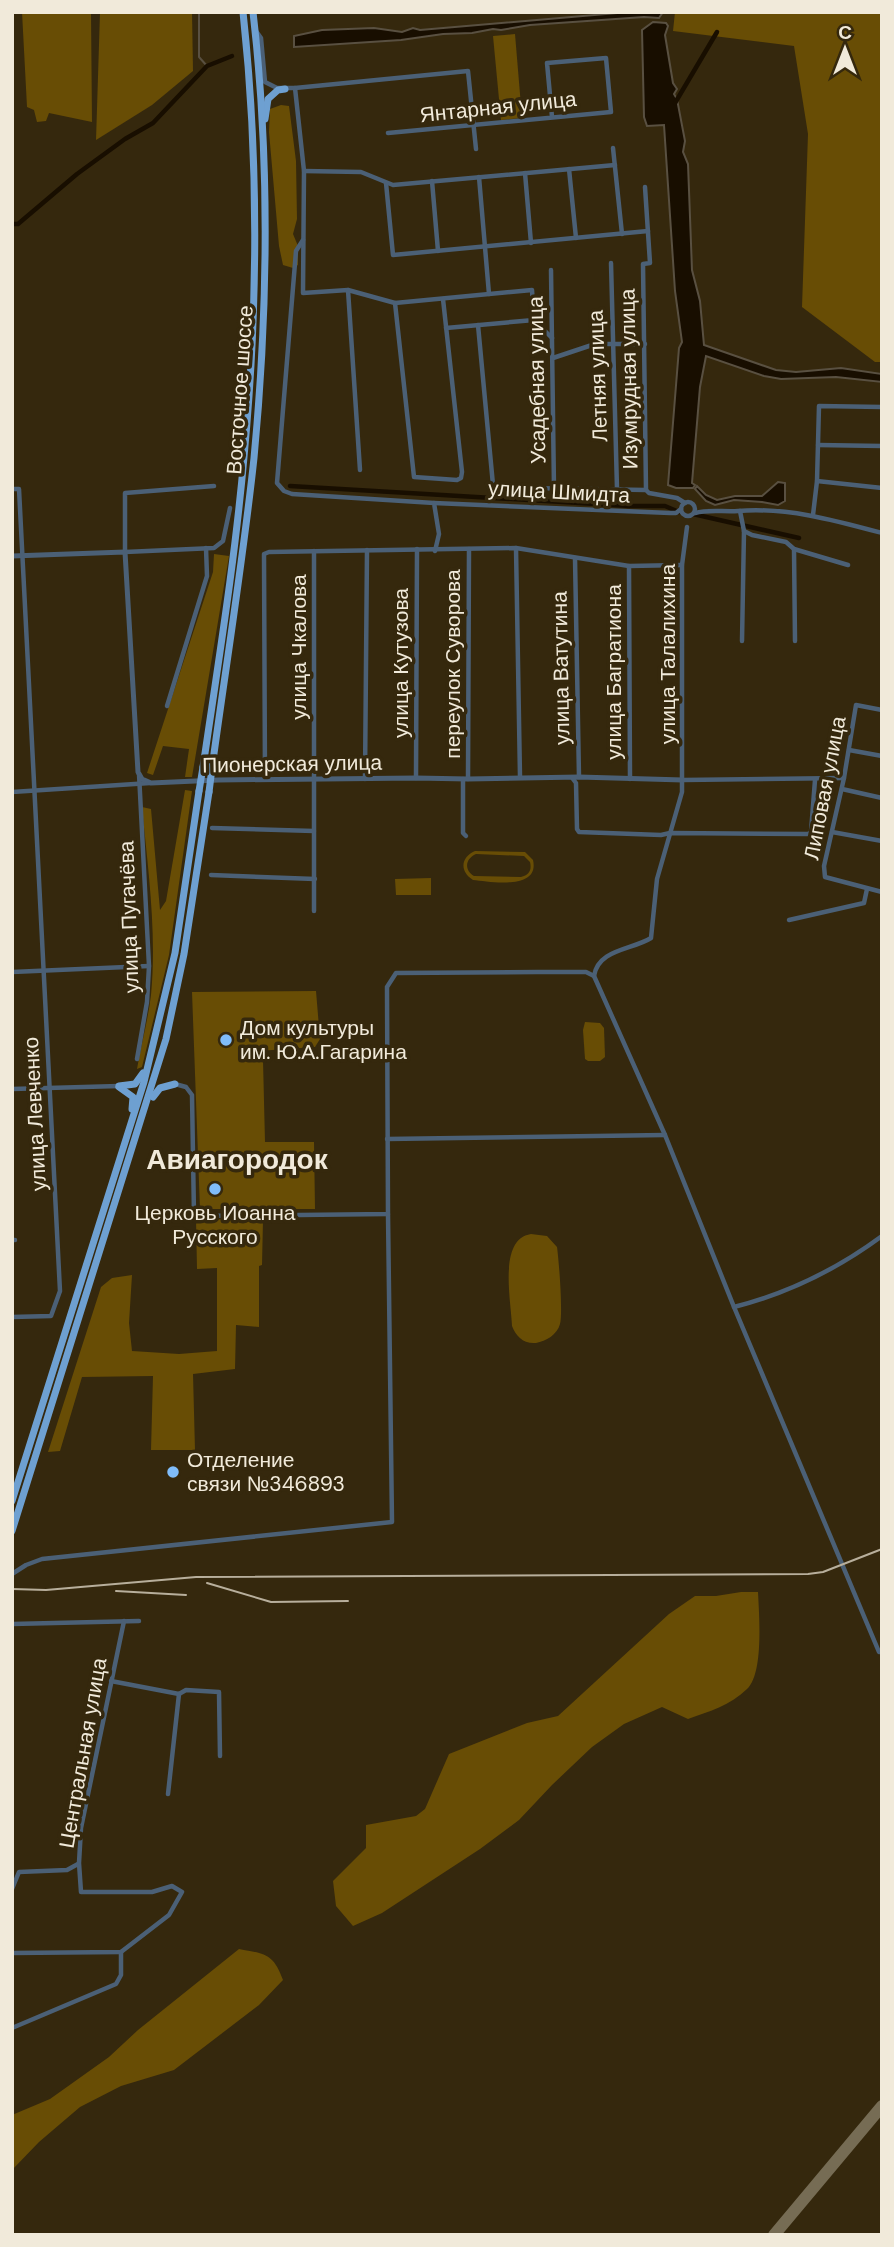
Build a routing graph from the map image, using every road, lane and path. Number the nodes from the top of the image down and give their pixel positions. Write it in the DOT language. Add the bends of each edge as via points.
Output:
graph roads {
  1 [pos="243,12"];
  2 [pos="253,12"];
  3 [pos="255,30"];
  4 [pos="295,88"];
  5 [pos="285,89"];
  6 [pos="552,117"];
  7 [pos="474,125"];
  8 [pos="388,133"];
  9 [pos="262,144"];
  10 [pos="613,148"];
  11 [pos="476,149"];
  12 [pos="615,165"];
  13 [pos="569,169"];
  14 [pos="304,172"];
  15 [pos="525,173"];
  16 [pos="479,177"];
  17 [pos="432,181"];
  18 [pos="386,183"];
  19 [pos="645,187"];
  20 [pos="648,231"];
  21 [pos="622,234"];
  22 [pos="576,238"];
  23 [pos="304,240"];
  24 [pos="531,243"];
  25 [pos="485,246"];
  26 [pos="438,251"];
  27 [pos="611,263"];
  28 [pos="551,270"];
  29 [pos="348,289"];
  30 [pos="489,294"];
  31 [pos="443,299"];
  32 [pos="396,303"];
  33 [pos="534,320"];
  34 [pos="478,325"];
  35 [pos="446,328"];
  36 [pos="552,338"];
  37 [pos="613,344"];
  38 [pos="645,344"];
  39 [pos="553,358"];
  40 [pos="882,407"];
  41 [pos="818,445"];
  42 [pos="882,446"];
  43 [pos="360,470"];
  44 [pos="817,481"];
  45 [pos="494,485"];
  46 [pos="214,486"];
  47 [pos="527,488"];
  48 [pos="882,488"];
  49 [pos="15,489"];
  50 [pos="554,489"];
  51 [pos="617,489"];
  52 [pos="646,490"];
  53 [pos="434,503"];
  54 [pos="685,503"];
  55 [pos="695,506"];
  56 [pos="230,508"];
  57 [pos="681,509"];
  58 [pos="708,511"];
  59 [pos="740,511"];
  60 [pos="693,514"];
  61 [pos="684,515"];
  62 [pos="813,515"];
  63 [pos="687,527"];
  64 [pos="744,531"];
  65 [pos="882,533"];
  66 [pos="206,548"];
  67 [pos="516,548"];
  68 [pos="417,549"];
  69 [pos="469,549"];
  70 [pos="794,549"];
  71 [pos="367,550"];
  72 [pos="314,551"];
  73 [pos="435,551"];
  74 [pos="125,552"];
  75 [pos="12,556"];
  76 [pos="21,556"];
  77 [pos="575,558"];
  78 [pos="682,565"];
  79 [pos="848,565"];
  80 [pos="629,566"];
  81 [pos="742,641"];
  82 [pos="795,641"];
  83 [pos="167,706"];
  84 [pos="882,710"];
  85 [pos="849,750"];
  86 [pos="882,756"];
  87 [pos="138,774"];
  88 [pos="316,778"];
  89 [pos="416,778"];
  90 [pos="520,778"];
  91 [pos="576,778"];
  92 [pos="844,778"];
  93 [pos="265,779"];
  94 [pos="365,779"];
  95 [pos="465,779"];
  96 [pos="630,779"];
  97 [pos="683,780"];
  98 [pos="815,780"];
  99 [pos="150,783"];
  100 [pos="139,785"];
  101 [pos="842,789"];
  102 [pos="34,790"];
  103 [pos="12,792"];
  104 [pos="882,798"];
  105 [pos="212,828"];
  106 [pos="314,831"];
  107 [pos="832,832"];
  108 [pos="670,833"];
  109 [pos="466,836"];
  110 [pos="882,841"];
  111 [pos="211,875"];
  112 [pos="315,879"];
  113 [pos="867,889"];
  114 [pos="882,892"];
  115 [pos="314,911"];
  116 [pos="789,920"];
  117 [pos="175,953"];
  118 [pos="184,954"];
  119 [pos="149,966"];
  120 [pos="12,972"];
  121 [pos="43,972"];
  122 [pos="594,976"];
  123 [pos="166,1039"];
  124 [pos="153,1046"];
  125 [pos="137,1059"];
  126 [pos="174,1084"];
  127 [pos="119,1086"];
  128 [pos="51,1087"];
  129 [pos="12,1089"];
  130 [pos="141,1124"];
  131 [pos="129,1130"];
  132 [pos="665,1135"];
  133 [pos="387,1139"];
  134 [pos="113,1183"];
  135 [pos="121,1187"];
  136 [pos="388,1214"];
  137 [pos="882,1236"];
  138 [pos="734,1307"];
  139 [pos="12,1317"];
  140 [pos="12,1501"];
  141 [pos="12,1531"];
  142 [pos="12,1574"];
  143 [pos="124,1621"];
  144 [pos="139,1621"];
  145 [pos="12,1624"];
  146 [pos="882,1651"];
  147 [pos="111,1681"];
  148 [pos="179,1694"];
  149 [pos="220,1756"];
  150 [pos="168,1794"];
  151 [pos="79,1863"];
  152 [pos="12,1889"];
  153 [pos="121,1952"];
  154 [pos="12,1954"];
  155 [pos="12,2028"];
  1 -- 117 [label="highway, Восточное шоссе, bridge" via="254,162 253,340 244,457"];
  2 -- 3 [label="highway, Восточное шоссе"];
  3 -- 5 [label="street" via="261,38 265,82"];
  3 -- 9 [label="highway, Восточное шоссе"];
  4 -- 5 [label="street"];
  4 -- 7 [label="street" via="468,71"];
  4 -- 14 [label="street"];
  5 -- 9 [label="highway" via="268,99"];
  6 -- 6 [label="street, Янтарная улица" via="611,111 606,58 547,63"];
  6 -- 7 [label="street, Янтарная улица"];
  7 -- 8 [label="street, Янтарная улица"];
  7 -- 11 [label="street"];
  9 -- 118 [label="highway, Восточное шоссе, bridge" via="263,322 254,457"];
  10 -- 12 [label="street"];
  12 -- 13 [label="street"];
  12 -- 21 [label="street"];
  13 -- 15 [label="street"];
  13 -- 22 [label="street"];
  14 -- 18 [label="street" via="361,172"];
  14 -- 23 [label="street"];
  15 -- 16 [label="street"];
  15 -- 24 [label="street"];
  16 -- 17 [label="street"];
  16 -- 25 [label="street"];
  17 -- 18 [label="street"];
  17 -- 26 [label="street"];
  18 -- 26 [label="street" via="393,255"];
  19 -- 20 [label="street, Изумрудная улица"];
  20 -- 21 [label="street"];
  20 -- 38 [label="street, Изумрудная улица" via="650,263 643,264"];
  21 -- 22 [label="street"];
  22 -- 24 [label="street"];
  23 -- 29 [label="street" via="303,293"];
  23 -- 53 [label="street, улица Шмидта" via="296,251 279,488 292,494"];
  24 -- 25 [label="street"];
  25 -- 26 [label="street"];
  25 -- 30 [label="street"];
  27 -- 37 [label="street, Летняя улица"];
  28 -- 36 [label="street, Усадебная улица"];
  29 -- 32 [label="street"];
  29 -- 43 [label="street"];
  30 -- 31 [label="street"];
  30 -- 33 [label="street" via="532,290"];
  31 -- 32 [label="street"];
  31 -- 35 [label="street"];
  32 -- 35 [label="street" via="414,477 424,479 461,478 462,472"];
  33 -- 34 [label="street"];
  33 -- 36 [label="street"];
  34 -- 35 [label="street"];
  34 -- 45 [label="street"];
  36 -- 39 [label="street, Усадебная улица"];
  37 -- 38 [label="street"];
  37 -- 39 [label="street" via="583,347"];
  37 -- 51 [label="street, Летняя улица"];
  38 -- 52 [label="street, Изумрудная улица"];
  39 -- 50 [label="street, Усадебная улица"];
  40 -- 41 [label="street" via="819,406"];
  41 -- 42 [label="street"];
  41 -- 44 [label="street"];
  44 -- 48 [label="street"];
  44 -- 62 [label="street"];
  46 -- 74 [label="street, улица Пугачёва" via="125,493"];
  47 -- 50 [label="street"];
  49 -- 76 [label="street, улица Левченко"];
  50 -- 51 [label="street"];
  51 -- 52 [label="street"];
  52 -- 54 [label="street"];
  53 -- 57 [label="street, улица Шмидта" via="670,513"];
  53 -- 73 [label="street" via="439,534"];
  54 -- 55 [label="street"];
  54 -- 57 [label="street"];
  55 -- 58 [label="street"];
  55 -- 60 [label="street"];
  56 -- 66 [label="street" via="223,541"];
  57 -- 61 [label="street"];
  58 -- 59 [label="street"];
  58 -- 60 [label="street"];
  59 -- 62 [label="street"];
  59 -- 64 [label="street"];
  60 -- 61 [label="street"];
  60 -- 63 [label="street"];
  61 -- 63 [label="street"];
  62 -- 65 [label="street"];
  63 -- 78 [label="street, улица Талалихина"];
  64 -- 70 [label="street" via="786,542"];
  64 -- 81 [label="street"];
  66 -- 74 [label="street"];
  66 -- 83 [label="street" via="207,576"];
  67 -- 69 [label="street"];
  67 -- 77 [label="street"];
  67 -- 90 [label="street"];
  68 -- 71 [label="street"];
  68 -- 73 [label="street"];
  68 -- 89 [label="street, улица Кутузова"];
  69 -- 73 [label="street"];
  69 -- 95 [label="street, переулок Суворова"];
  70 -- 79 [label="street"];
  70 -- 82 [label="street"];
  71 -- 72 [label="street"];
  71 -- 94 [label="street"];
  72 -- 88 [label="street, улица Чкалова"];
  72 -- 93 [label="street" via="264,556"];
  74 -- 76 [label="street"];
  74 -- 87 [label="street, улица Пугачёва"];
  75 -- 76 [label="street"];
  76 -- 102 [label="street, улица Левченко"];
  77 -- 80 [label="street"];
  77 -- 91 [label="street, улица Ватутина"];
  78 -- 80 [label="street"];
  78 -- 97 [label="street, улица Талалихина"];
  80 -- 96 [label="street, улица Багратиона"];
  84 -- 85 [label="street, Липовая улица" via="856,705"];
  85 -- 86 [label="street"];
  85 -- 92 [label="street, Липовая улица"];
  87 -- 99 [label="street"];
  87 -- 100 [label="street, улица Пугачёва"];
  88 -- 93 [label="street, Пионерская улица"];
  88 -- 94 [label="street, Пионерская улица"];
  88 -- 106 [label="street, улица Чкалова"];
  89 -- 94 [label="street, Пионерская улица"];
  89 -- 95 [label="street, Пионерская улица"];
  90 -- 91 [label="street, Пионерская улица"];
  90 -- 95 [label="street, Пионерская улица"];
  91 -- 96 [label="street, Пионерская улица"];
  91 -- 108 [label="street" via="579,832"];
  92 -- 98 [label="street, Пионерская улица"];
  92 -- 101 [label="street, Липовая улица"];
  93 -- 99 [label="street, Пионерская улица"];
  95 -- 109 [label="street, переулок Суворова"];
  96 -- 97 [label="street, Пионерская улица"];
  97 -- 98 [label="street, Пионерская улица"];
  97 -- 108 [label="street, улица Талалихина"];
  98 -- 108 [label="street" via="808,834"];
  99 -- 100 [label="street, Пионерская улица"];
  100 -- 102 [label="street, Пионерская улица"];
  100 -- 119 [label="street, улица Пугачёва"];
  101 -- 104 [label="street"];
  101 -- 107 [label="street, Липовая улица"];
  102 -- 103 [label="street, Пионерская улица"];
  102 -- 121 [label="street, улица Левченко"];
  105 -- 106 [label="street"];
  106 -- 112 [label="street, улица Чкалова"];
  107 -- 110 [label="street"];
  107 -- 113 [label="street, Липовая улица" via="825,877"];
  108 -- 122 [label="street, улица Талалихина" via="657,879 651,938 602,960"];
  111 -- 112 [label="street"];
  112 -- 115 [label="street, улица Чкалова"];
  113 -- 114 [label="street"];
  113 -- 116 [label="street" via="864,903"];
  117 -- 118 [label="highway" via="183,944"];
  117 -- 124 [label="highway, Восточное шоссе"];
  118 -- 123 [label="highway, Восточное шоссе"];
  119 -- 121 [label="street"];
  119 -- 125 [label="street, улица Пугачёва" via="148,1002"];
  120 -- 121 [label="street"];
  121 -- 128 [label="street, улица Левченко"];
  122 -- 132 [label="street"];
  122 -- 133 [label="street" via="586,972 396,974 387,987"];
  123 -- 126 [label="highway" via="161,1076"];
  123 -- 130 [label="highway"];
  124 -- 127 [label="highway" via="141,1080"];
  124 -- 131 [label="highway"];
  126 -- 130 [label="highway" via="157,1090"];
  126 -- 136 [label="street" via="186,1087 192,1095 194,1216"];
  127 -- 128 [label="street"];
  127 -- 131 [label="highway" via="133,1097"];
  128 -- 129 [label="street"];
  128 -- 139 [label="street, улица Левченко" via="60,1292 51,1316"];
  130 -- 135 [label="highway"];
  131 -- 134 [label="highway"];
  132 -- 133 [label="street"];
  132 -- 138 [label="street"];
  133 -- 136 [label="street"];
  134 -- 135 [label="highway" via="114,1188"];
  134 -- 140 [label="highway"];
  135 -- 141 [label="highway"];
  136 -- 142 [label="street" via="392,1522 42,1559"];
  137 -- 138 [label="street" via="808,1283"];
  138 -- 146 [label="street"];
  143 -- 144 [label="street"];
  143 -- 145 [label="street"];
  143 -- 147 [label="street, Центральная улица"];
  147 -- 148 [label="street"];
  147 -- 151 [label="street, Центральная улица"];
  148 -- 149 [label="street" via="186,1690 219,1692"];
  148 -- 150 [label="street"];
  151 -- 152 [label="street" via="67,1870 19,1872"];
  151 -- 153 [label="street, Центральная улица" via="81,1892 152,1892 172,1886 182,1892 169,1915"];
  153 -- 154 [label="street"];
  153 -- 155 [label="street" via="121,1975 116,1984"];
}
